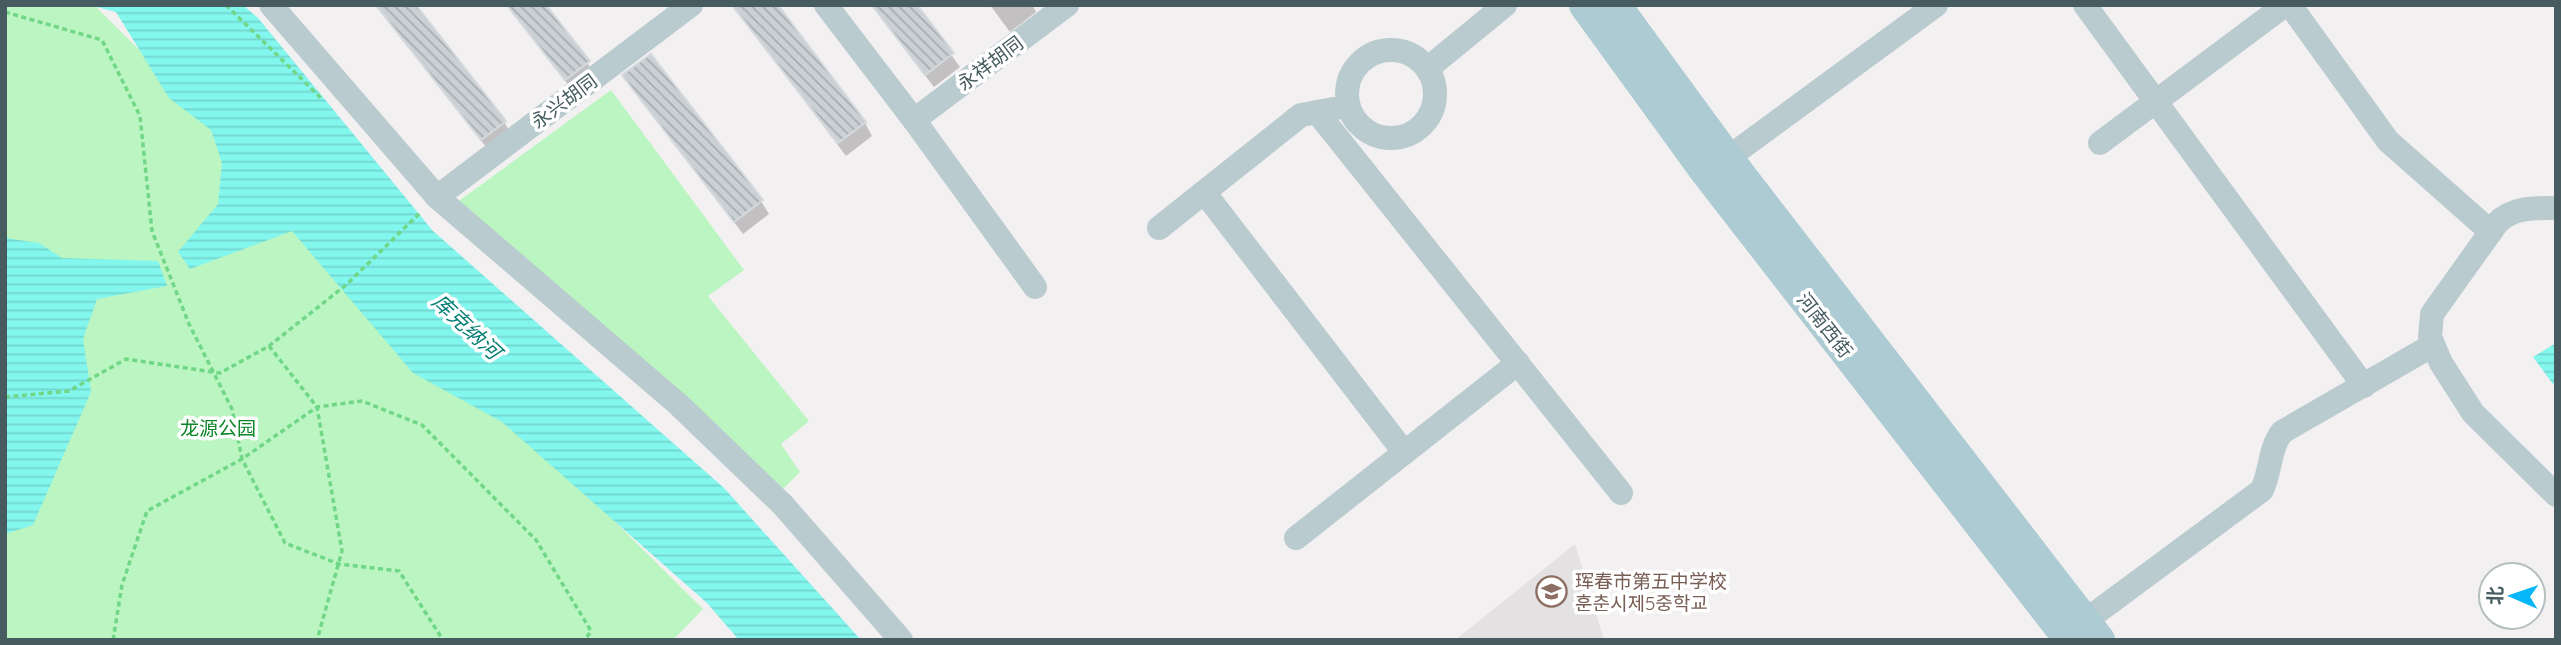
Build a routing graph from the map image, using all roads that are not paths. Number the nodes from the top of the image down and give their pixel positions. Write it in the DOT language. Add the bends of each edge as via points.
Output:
graph roads {
  1 [pos="271,5"];
  2 [pos="691,5"];
  3 [pos="826,5"];
  4 [pos="1067,5"];
  5 [pos="1506,5"];
  6 [pos="1585,5"];
  7 [pos="1615,5"];
  8 [pos="1936,5"];
  9 [pos="2085,5"];
  10 [pos="2288,5"];
  11 [pos="1427,69"];
  12 [pos="2156,102"];
  13 [pos="1348,106"];
  14 [pos="1317,111"];
  15 [pos="914,120"];
  16 [pos="2100,143"];
  17 [pos="1717,166"];
  18 [pos="1205,192"];
  19 [pos="431,203"];
  20 [pos="2556,208"];
  21 [pos="1159,228"];
  22 [pos="2491,232"];
  23 [pos="1035,288"];
  24 [pos="2433,345"];
  25 [pos="1518,363"];
  26 [pos="2364,386"];
  27 [pos="1404,453"];
  28 [pos="1621,493"];
  29 [pos="2556,495"];
  30 [pos="1296,538"];
  31 [pos="2084,634"];
  32 [pos="901,640"];
  1 -- 19 [label="street"];
  2 -- 19 [label="street, 永兴胡同"];
  3 -- 15 [label="street"];
  4 -- 15 [label="street, 永祥胡同"];
  5 -- 11 [label="street"];
  6 -- 17 [label="main road, 河南西街"];
  7 -- 17 [label="main road, 河南西街"];
  8 -- 17 [label="street"];
  9 -- 12 [label="street"];
  10 -- 12 [label="street"];
  10 -- 22 [label="street" via="2388,141"];
  11 -- 13 [label="street" via="1410,54 1396,50 1369,56 1350,76"];
  11 -- 13 [label="street" via="1435,101 1421,126 1409,135 1379,137 1360,125"];
  12 -- 16 [label="street"];
  12 -- 26 [label="street"];
  13 -- 14 [label="street"];
  14 -- 18 [label="street" via="1301,115"];
  14 -- 25 [label="street"];
  15 -- 23 [label="street"];
  17 -- 31 [label="main road, 河南西街"];
  18 -- 21 [label="street"];
  18 -- 27 [label="street"];
  19 -- 32 [label="street" via="679,405 783,505"];
  20 -- 22 [label="street" via="2526,208 2507,214"];
  22 -- 24 [label="street" via="2432,314"];
  24 -- 26 [label="street"];
  24 -- 29 [label="street" via="2473,413"];
  25 -- 27 [label="street"];
  25 -- 28 [label="street"];
  26 -- 31 [label="street" via="2282,432 2274,442 2262,489"];
  27 -- 30 [label="street"];
}
